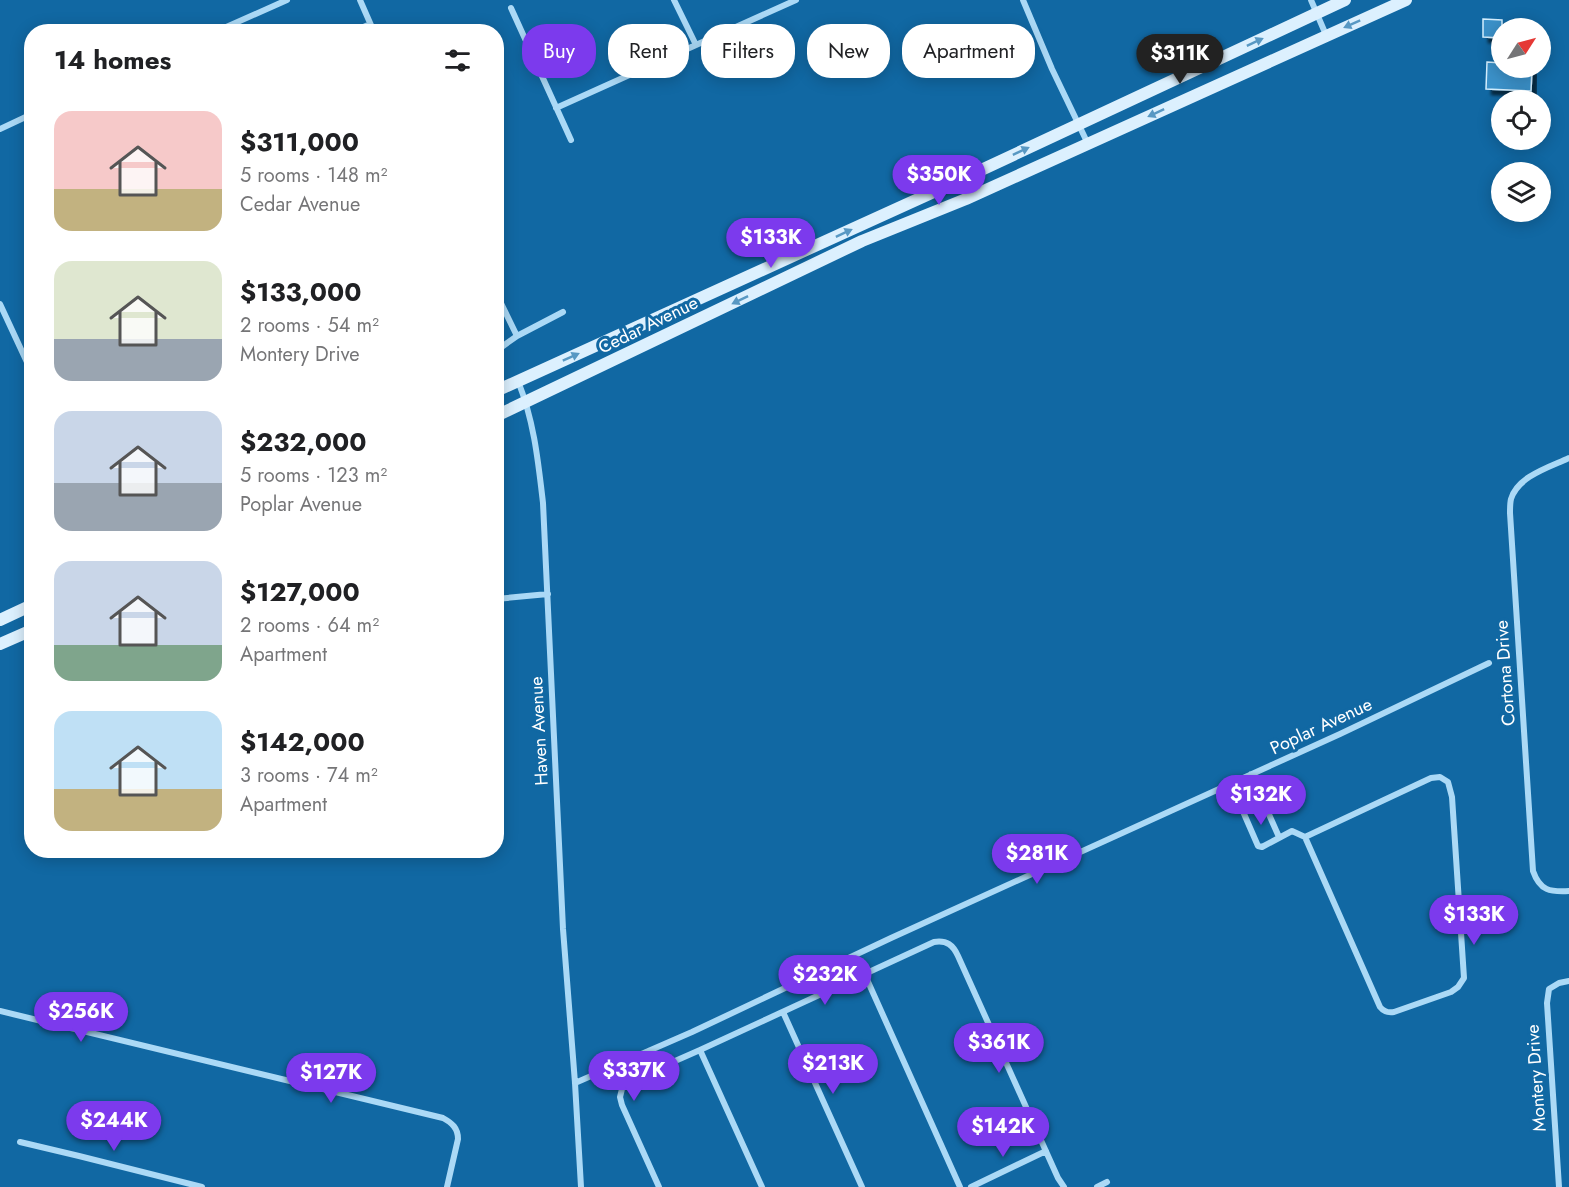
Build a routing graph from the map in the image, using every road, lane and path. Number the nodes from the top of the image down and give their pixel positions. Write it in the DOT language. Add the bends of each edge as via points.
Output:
graph roads {
  1 [pos="287,0"];
  2 [pos="360,0"];
  3 [pos="674,0"];
  4 [pos="796,0"];
  5 [pos="1023,0"];
  6 [pos="1311,0"];
  7 [pos="1345,0"];
  8 [pos="1406,0"];
  9 [pos="511,8"];
  10 [pos="1317,13"];
  11 [pos="233,24"];
  12 [pos="370,24"];
  13 [pos="1326,35"];
  14 [pos="696,45"];
  15 [pos="556,108"];
  16 [pos="24,118"];
  17 [pos="1079,125"];
  18 [pos="0,129"];
  19 [pos="571,140"];
  20 [pos="1088,144"];
  21 [pos="766,268"];
  22 [pos="774,284"];
  23 [pos="0,304"];
  24 [pos="504,309"];
  25 [pos="564,312"];
  26 [pos="517,336"];
  27 [pos="504,345"];
  28 [pos="24,355"];
  29 [pos="518,381"];
  30 [pos="504,387"];
  31 [pos="527,402"];
  32 [pos="504,412"];
  33 [pos="1569,458"];
  34 [pos="548,594"];
  35 [pos="504,598"];
  36 [pos="24,609"];
  37 [pos="0,620"];
  38 [pos="24,634"];
  39 [pos="0,644"];
  40 [pos="1488,663"];
  41 [pos="1251,774"];
  42 [pos="1231,784"];
  43 [pos="1279,837"];
  44 [pos="1305,837"];
  45 [pos="1569,891"];
  46 [pos="865,975"];
  47 [pos="1569,981"];
  48 [pos="0,1011"];
  49 [pos="783,1012"];
  50 [pos="700,1050"];
  51 [pos="575,1083"];
  52 [pos="20,1142"];
  53 [pos="1046,1151"];
  54 [pos="1107,1182"];
  55 [pos="202,1187"];
  56 [pos="447,1187"];
  57 [pos="581,1187"];
  58 [pos="659,1187"];
  59 [pos="762,1187"];
  60 [pos="862,1187"];
  61 [pos="960,1187"];
  62 [pos="971,1187"];
  63 [pos="1064,1187"];
  64 [pos="1097,1187"];
  65 [pos="1559,1187"];
  1 -- 11 [label="street"];
  2 -- 12 [label="street"];
  3 -- 14 [label="street"];
  4 -- 14 [label="street"];
  5 -- 17 [label="street"];
  6 -- 10 [label="street"];
  7 -- 10 [label="main road, Cedar Avenue"];
  8 -- 13 [label="main road, Cedar Avenue, one-way"];
  9 -- 15 [label="street"];
  10 -- 13 [label="street"];
  17 -- 10 [label="main road, Cedar Avenue, one-way"];
  13 -- 20 [label="main road, Cedar Avenue, one-way"];
  14 -- 15 [label="street"];
  15 -- 19 [label="street"];
  16 -- 18 [label="street"];
  17 -- 20 [label="street"];
  21 -- 17 [label="main road, Cedar Avenue, one-way"];
  20 -- 22 [label="main road, Cedar Avenue"];
  21 -- 22 [label="main road"];
  29 -- 21 [label="main road, Cedar Avenue, one-way"];
  22 -- 31 [label="main road, Cedar Avenue, one-way"];
  23 -- 28 [label="street"];
  24 -- 26 [label="street"];
  25 -- 26 [label="street"];
  26 -- 27 [label="street"];
  29 -- 30 [label="main road, Cedar Avenue"];
  29 -- 31 [label="street, Haven Avenue"];
  31 -- 32 [label="main road, Cedar Avenue"];
  31 -- 34 [label="street, Haven Avenue" via="540,475"];
  33 -- 45 [label="street, Cortona Drive" via="1523,483 1511,499 1509,513 1533,871 1544,888"];
  34 -- 35 [label="street"];
  34 -- 51 [label="street, Haven Avenue" via="563,929"];
  36 -- 37 [label="main road"];
  38 -- 39 [label="main road"];
  40 -- 41 [label="street, Poplar Avenue"];
  41 -- 42 [label="street, Poplar Avenue"];
  41 -- 43 [label="street"];
  42 -- 43 [label="street" via="1258,846"];
  42 -- 51 [label="street, Poplar Avenue"];
  43 -- 44 [label="street" via="1292,831"];
  44 -- 44 [label="street" via="1380,1007 1394,1012 1451,992 1461,984 1464,978 1448,782 1431,777"];
  46 -- 49 [label="street"];
  46 -- 53 [label="street" via="934,942 952,946"];
  46 -- 61 [label="street"];
  47 -- 65 [label="street, Montery Drive" via="1549,989 1546,1003"];
  48 -- 56 [label="street" via="443,1118 453,1124 458,1134"];
  49 -- 50 [label="street"];
  49 -- 60 [label="street"];
  50 -- 58 [label="street" via="632,1080 622,1089 622,1105"];
  50 -- 59 [label="street"];
  51 -- 57 [label="street, Haven Avenue"];
  52 -- 55 [label="street"];
  53 -- 62 [label="street"];
  53 -- 63 [label="street"];
  54 -- 64 [label="street"];
}
